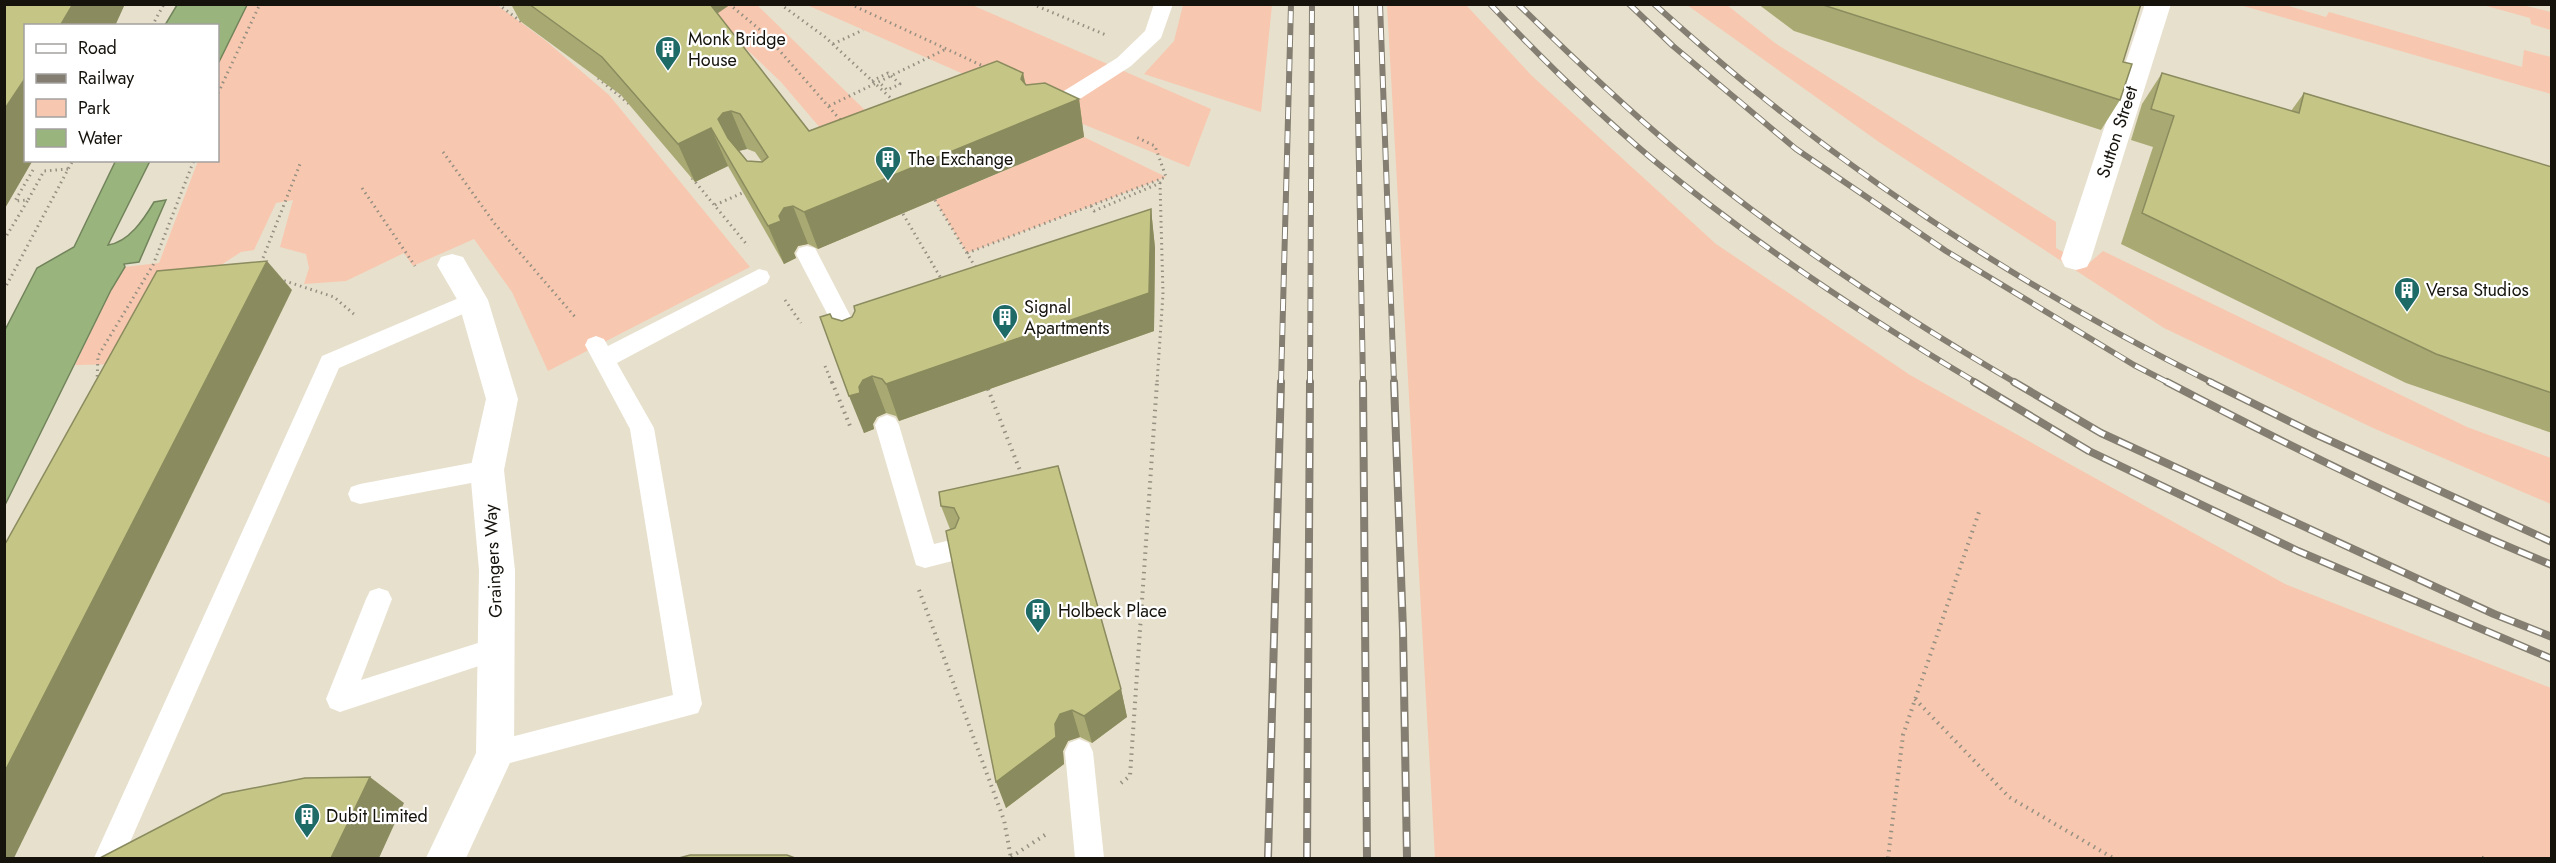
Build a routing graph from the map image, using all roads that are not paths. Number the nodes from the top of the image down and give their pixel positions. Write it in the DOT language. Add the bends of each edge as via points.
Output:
graph roads {
  1 [pos="1164,4"];
  2 [pos="2158,4"];
  3 [pos="1040,116"];
  4 [pos="807,254"];
  5 [pos="2076,259"];
  6 [pos="452,265"];
  7 [pos="759,276"];
  8 [pos="473,300"];
  9 [pos="856,348"];
  10 [pos="887,425"];
  11 [pos="487,470"];
  12 [pos="360,494"];
  13 [pos="955,550"];
  14 [pos="379,599"];
  15 [pos="496,649"];
  16 [pos="1079,752"];
  17 [pos="495,754"];
  18 [pos="108,858"];
  19 [pos="446,858"];
  20 [pos="1090,858"];
  1 -- 3 [label="lane" via="1154,34 1124,62"];
  2 -- 5 [label="street, Sutton Street"];
  4 -- 9 [label="lane"];
  6 -- 8 [label="street, Graingers Way"];
  7 -- 17 [label="lane" via="600,352 642,428 688,704"];
  8 -- 11 [label="street, Graingers Way" via="502,399"];
  8 -- 18 [label="lane" via="330,362"];
  10 -- 13 [label="lane" via="925,557"];
  11 -- 12 [label="lane"];
  11 -- 15 [label="street, Graingers Way" via="497,570"];
  14 -- 15 [label="lane" via="340,699"];
  15 -- 17 [label="street, Graingers Way"];
  16 -- 20 [label="lane"];
  17 -- 19 [label="street, Graingers Way"];
}
